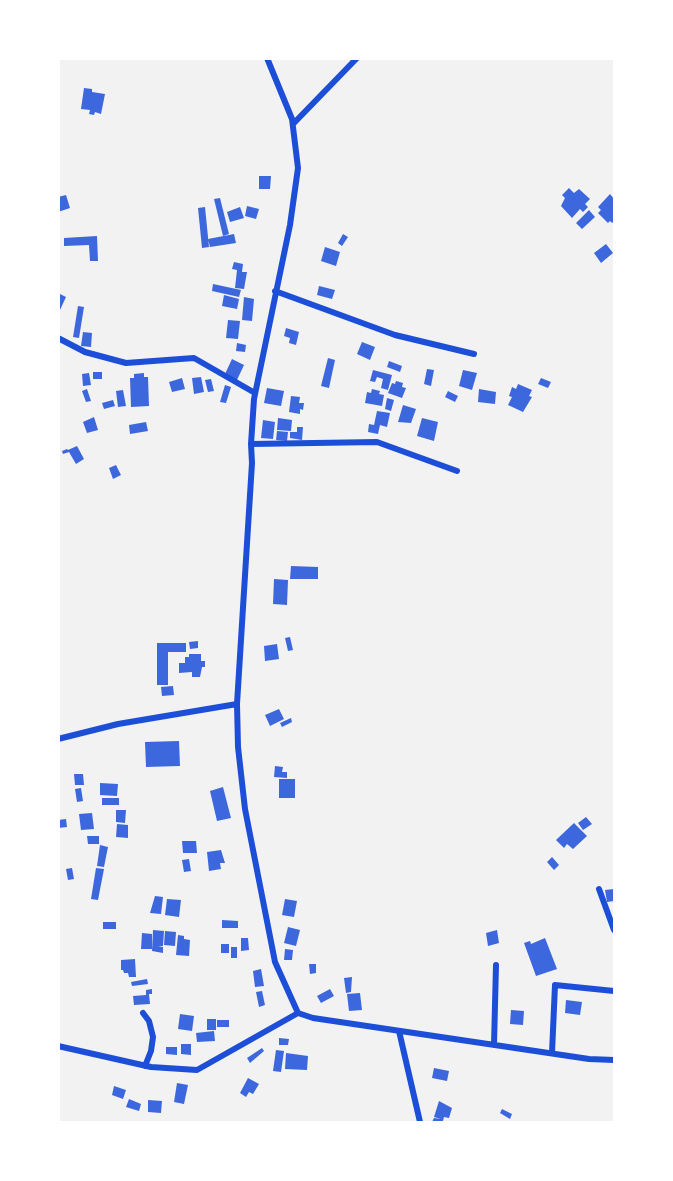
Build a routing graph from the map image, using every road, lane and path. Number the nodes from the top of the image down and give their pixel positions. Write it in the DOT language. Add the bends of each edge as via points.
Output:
graph roads {
  1 [pos="267,58"];
  2 [pos="357,58"];
  3 [pos="293,124"];
  4 [pos="275,291"];
  5 [pos="58,338"];
  6 [pos="474,354"];
  7 [pos="255,393"];
  8 [pos="251,444"];
  9 [pos="457,471"];
  10 [pos="237,704"];
  11 [pos="58,740"];
  12 [pos="599,889"];
  13 [pos="615,930"];
  14 [pos="496,965"];
  15 [pos="615,991"];
  16 [pos="143,1013"];
  17 [pos="298,1013"];
  18 [pos="399,1031"];
  19 [pos="494,1045"];
  20 [pos="58,1046"];
  21 [pos="552,1053"];
  22 [pos="615,1060"];
  23 [pos="146,1066"];
  24 [pos="420,1122"];
  1 -- 3 [label="street"];
  2 -- 3 [label="street"];
  3 -- 4 [label="street" via="298,168"];
  4 -- 6 [label="street" via="395,335"];
  4 -- 7 [label="street"];
  5 -- 7 [label="street" via="85,352 126,363 194,358"];
  7 -- 8 [label="street"];
  8 -- 9 [label="street" via="377,442"];
  8 -- 10 [label="street"];
  10 -- 11 [label="street" via="118,724"];
  10 -- 17 [label="street" via="245,809 262,901 275,962"];
  12 -- 13 [label="street"];
  14 -- 19 [label="street"];
  15 -- 21 [label="street" via="555,985"];
  16 -- 23 [label="street" via="153,1037"];
  17 -- 18 [label="street"];
  17 -- 23 [label="street" via="197,1070"];
  18 -- 19 [label="street"];
  18 -- 24 [label="street"];
  19 -- 21 [label="street"];
  20 -- 23 [label="street"];
  21 -- 22 [label="street"];
}
